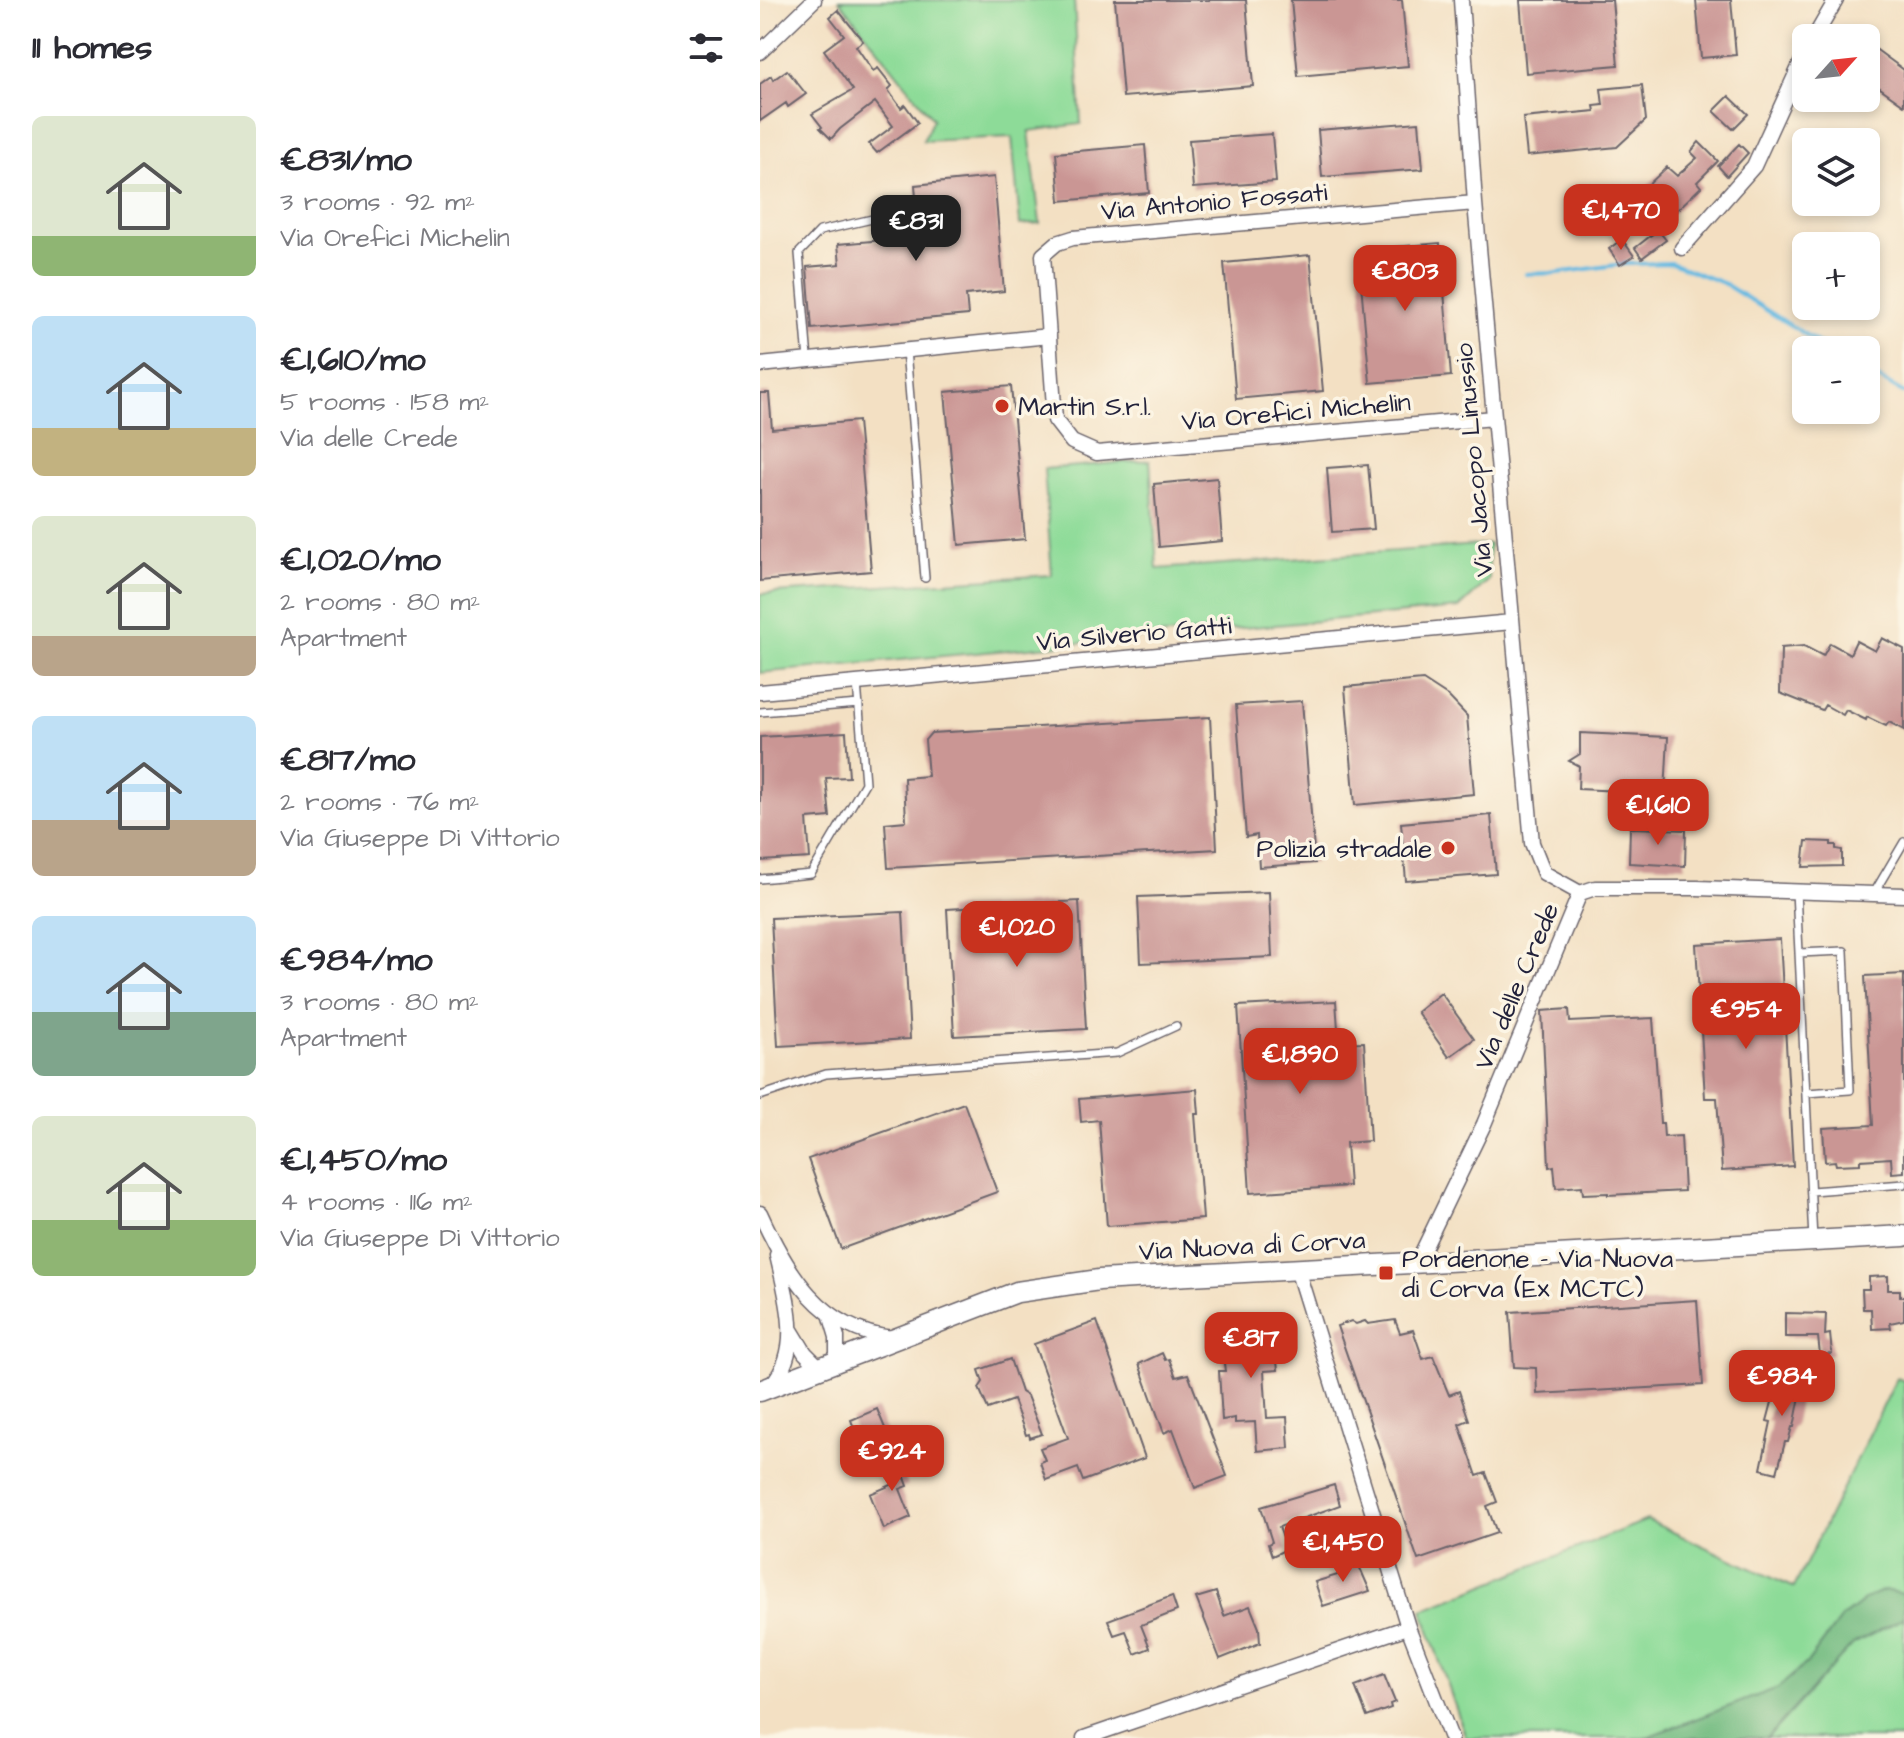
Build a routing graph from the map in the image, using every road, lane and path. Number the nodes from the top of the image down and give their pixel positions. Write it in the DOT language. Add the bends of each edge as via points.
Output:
graph roads {
  1 [pos="814,0"];
  2 [pos="1461,0"];
  3 [pos="1836,0"];
  4 [pos="1822,24"];
  5 [pos="760,52"];
  6 [pos="1792,83"];
  7 [pos="1475,203"];
  8 [pos="894,214"];
  9 [pos="1682,248"];
  10 [pos="1049,336"];
  11 [pos="906,350"];
  12 [pos="808,360"];
  13 [pos="760,365"];
  14 [pos="1494,418"];
  15 [pos="925,578"];
  16 [pos="1512,622"];
  17 [pos="857,683"];
  18 [pos="760,692"];
  19 [pos="859,704"];
  20 [pos="760,712"];
  21 [pos="1904,842"];
  22 [pos="760,879"];
  23 [pos="1796,891"];
  24 [pos="1580,893"];
  25 [pos="1874,893"];
  26 [pos="1904,895"];
  27 [pos="1799,953"];
  28 [pos="1176,1026"];
  29 [pos="1806,1093"];
  30 [pos="760,1096"];
  31 [pos="1904,1184"];
  32 [pos="1811,1191"];
  33 [pos="760,1213"];
  34 [pos="1904,1236"];
  35 [pos="1813,1241"];
  36 [pos="775,1247"];
  37 [pos="1418,1261"];
  38 [pos="1297,1269"];
  39 [pos="831,1317"];
  40 [pos="791,1330"];
  41 [pos="896,1339"];
  42 [pos="828,1365"];
  43 [pos="764,1390"];
  44 [pos="1408,1627"];
  45 [pos="1084,1738"];
  46 [pos="1451,1738"];
  1 -- 5 [label="street"];
  2 -- 7 [label="street, Via Jacopo Linussio"];
  3 -- 4 [label="street"];
  6 -- 9 [label="street" via="1754,166"];
  7 -- 10 [label="street, Via Antonio Fossati" via="1073,238 1043,255"];
  7 -- 14 [label="street, Via Jacopo Linussio"];
  8 -- 12 [label="lane" via="820,231 799,253"];
  10 -- 11 [label="street"];
  10 -- 14 [label="street, Via Orefici Michelin" via="1055,420 1072,442 1097,453"];
  11 -- 12 [label="street"];
  11 -- 15 [label="lane"];
  12 -- 13 [label="street"];
  14 -- 16 [label="street, Via Jacopo Linussio"];
  16 -- 17 [label="street, Via Silverio Gatti"];
  16 -- 24 [label="street, Via Jacopo Linussio" via="1532,843 1544,873"];
  17 -- 18 [label="street, Via Silverio Gatti"];
  17 -- 19 [label="lane"];
  19 -- 20 [label="lane"];
  19 -- 22 [label="lane" via="865,783 811,874"];
  21 -- 25 [label="lane"];
  23 -- 24 [label="street, Via delle Crede" via="1595,888"];
  23 -- 25 [label="street, Via delle Crede"];
  23 -- 27 [label="lane"];
  24 -- 37 [label="street, Via delle Crede" via="1484,1124"];
  25 -- 26 [label="street, Via delle Crede"];
  27 -- 29 [label="lane"];
  27 -- 29 [label="lane" via="1844,951 1850,1090"];
  28 -- 30 [label="lane" via="1117,1053 826,1074"];
  29 -- 32 [label="lane"];
  31 -- 32 [label="lane"];
  32 -- 35 [label="lane"];
  33 -- 36 [label="street"];
  34 -- 35 [label="main road, Via Nuova di Corva"];
  35 -- 37 [label="main road, Via Nuova di Corva"];
  36 -- 39 [label="street"];
  36 -- 40 [label="street"];
  37 -- 38 [label="main road, Via Nuova di Corva"];
  38 -- 41 [label="main road, Via Nuova di Corva" via="1099,1280 1017,1292"];
  38 -- 44 [label="street"];
  39 -- 41 [label="street"];
  39 -- 42 [label="street" via="837,1337"];
  40 -- 42 [label="street" via="805,1353"];
  40 -- 43 [label="street" via="781,1374"];
  41 -- 42 [label="main road, Via Nuova di Corva"];
  42 -- 43 [label="main road, Via Nuova di Corva"];
  44 -- 45 [label="street"];
  44 -- 46 [label="street"];
}
